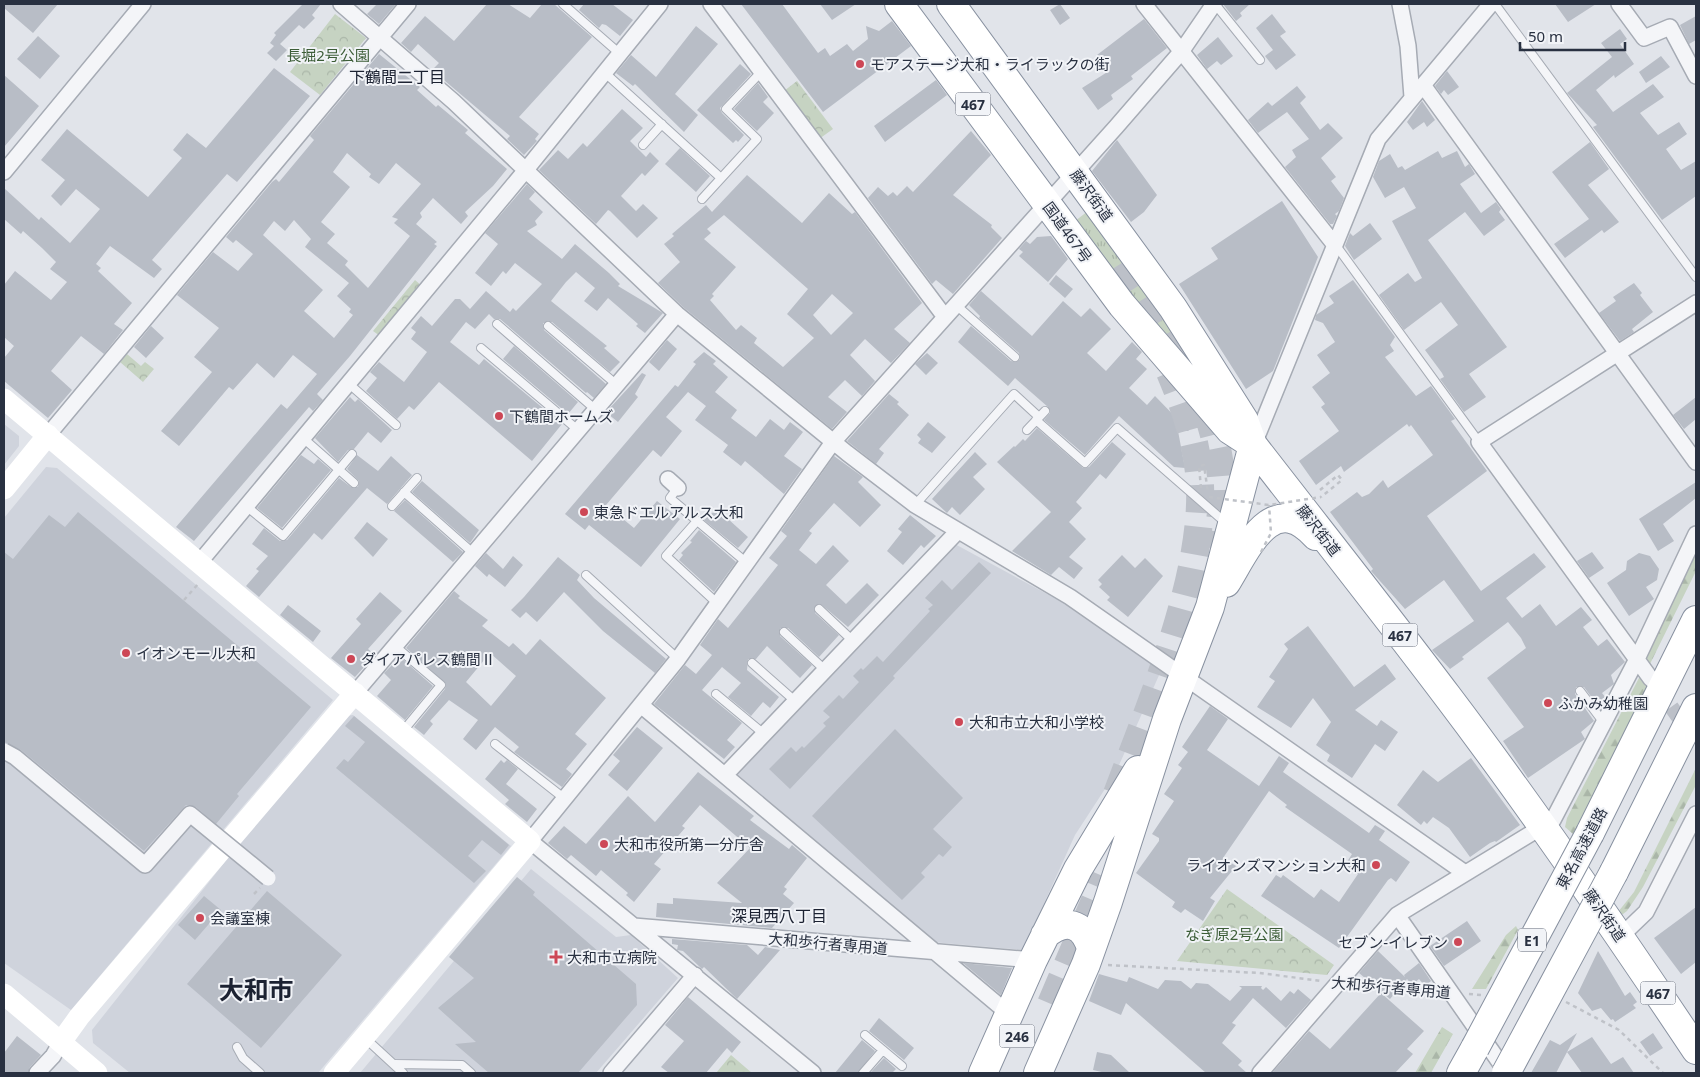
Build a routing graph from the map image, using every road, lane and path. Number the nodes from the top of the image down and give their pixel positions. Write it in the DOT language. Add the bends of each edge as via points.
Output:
graph roads {
  1 [pos="143,4"];
  2 [pos="341,4"];
  3 [pos="408,4"];
  4 [pos="563,4"];
  5 [pos="660,4"];
  6 [pos="711,4"];
  7 [pos="899,4"];
  8 [pos="951,4"];
  9 [pos="1144,4"];
  10 [pos="1214,4"];
  11 [pos="1400,4"];
  12 [pos="1491,4"];
  13 [pos="1495,4"];
  14 [pos="1619,4"];
  15 [pos="380,37"];
  16 [pos="1181,52"];
  17 [pos="619,53"];
  18 [pos="1260,60"];
  19 [pos="762,71"];
  20 [pos="604,72"];
  21 [pos="1696,76"];
  22 [pos="1423,85"];
  23 [pos="1412,97"];
  24 [pos="662,124"];
  25 [pos="643,145"];
  26 [pos="525,170"];
  27 [pos="4,172"];
  28 [pos="1075,172"];
  29 [pos="721,178"];
  30 [pos="702,199"];
  31 [pos="1047,204"];
  32 [pos="1334,244"];
  33 [pos="1696,277"];
  34 [pos="1696,303"];
  35 [pos="956,305"];
  36 [pos="677,314"];
  37 [pos="945,317"];
  38 [pos="497,324"];
  39 [pos="548,326"];
  40 [pos="481,348"];
  41 [pos="1618,353"];
  42 [pos="1015,357"];
  43 [pos="348,383"];
  44 [pos="617,384"];
  45 [pos="4,399"];
  46 [pos="596,410"];
  47 [pos="1040,416"];
  48 [pos="396,425"];
  49 [pos="578,430"];
  50 [pos="1027,430"];
  51 [pos="48,435"];
  52 [pos="303,438"];
  53 [pos="833,442"];
  54 [pos="1479,442"];
  55 [pos="1253,445"];
  56 [pos="352,454"];
  57 [pos="1696,462"];
  58 [pos="339,470"];
  59 [pos="417,478"];
  60 [pos="354,483"];
  61 [pos="676,484"];
  62 [pos="4,489"];
  63 [pos="1202,489"];
  64 [pos="1320,490"];
  65 [pos="404,492"];
  66 [pos="915,505"];
  67 [pos="246,506"];
  68 [pos="392,506"];
  69 [pos="1269,506"];
  70 [pos="696,521"];
  71 [pos="1232,528"];
  72 [pos="957,532"];
  73 [pos="1696,534"];
  74 [pos="1261,552"];
  75 [pos="473,553"];
  76 [pos="747,563"];
  77 [pos="200,572"];
  78 [pos="586,575"];
  79 [pos="1361,585"];
  80 [pos="184,600"];
  81 [pos="718,604"];
  82 [pos="1210,607"];
  83 [pos="819,609"];
  84 [pos="1696,620"];
  85 [pos="784,632"];
  86 [pos="853,641"];
  87 [pos="395,646"];
  88 [pos="678,659"];
  89 [pos="1637,659"];
  90 [pos="752,664"];
  91 [pos="825,670"];
  92 [pos="1184,676"];
  93 [pos="1651,679"];
  94 [pos="1580,691"];
  95 [pos="354,693"];
  96 [pos="716,694"];
  97 [pos="795,701"];
  98 [pos="642,706"];
  99 [pos="1696,708"];
  100 [pos="1167,719"];
  101 [pos="1604,724"];
  102 [pos="402,733"];
  103 [pos="764,734"];
  104 [pos="495,744"];
  105 [pos="4,751"];
  106 [pos="725,775"];
  107 [pos="565,800"];
  108 [pos="1696,814"];
  109 [pos="1544,827"];
  110 [pos="530,841"];
  111 [pos="1465,873"];
  112 [pos="268,878"];
  113 [pos="1070,884"];
  114 [pos="1108,902"];
  115 [pos="1397,915"];
  116 [pos="634,926"];
  117 [pos="1045,935"];
  118 [pos="1621,936"];
  119 [pos="935,952"];
  120 [pos="1097,956"];
  121 [pos="1022,959"];
  122 [pos="695,975"];
  123 [pos="1340,984"];
  124 [pos="1450,992"];
  125 [pos="4,994"];
  126 [pos="1488,995"];
  127 [pos="1565,1001"];
  128 [pos="1009,1014"];
  129 [pos="865,1035"];
  130 [pos="365,1038"];
  131 [pos="61,1042"];
  132 [pos="237,1047"];
  133 [pos="883,1050"];
  134 [pos="1696,1050"];
  135 [pos="395,1064"];
  136 [pos="902,1066"];
  137 [pos="37,1073"];
  138 [pos="97,1073"];
  139 [pos="260,1073"];
  140 [pos="334,1073"];
  141 [pos="403,1073"];
  142 [pos="471,1073"];
  143 [pos="611,1073"];
  144 [pos="813,1073"];
  145 [pos="864,1073"];
  146 [pos="983,1073"];
  147 [pos="1001,1073"];
  148 [pos="1020,1073"];
  149 [pos="1038,1073"];
  150 [pos="1260,1073"];
  151 [pos="1461,1073"];
  152 [pos="1506,1073"];
  153 [pos="1663,1073"];
  1 -- 27 [label="street"];
  2 -- 15 [label="street"];
  3 -- 15 [label="street"];
  4 -- 17 [label="lane"];
  5 -- 17 [label="street"];
  6 -- 19 [label="street"];
  7 -- 31 [label="highway, 国道467号 / 467"];
  8 -- 28 [label="highway, 藤沢街道 / 467"];
  9 -- 16 [label="street"];
  10 -- 16 [label="street"];
  10 -- 18 [label="lane"];
  11 -- 23 [label="street" via="1408,46"];
  12 -- 22 [label="street"];
  13 -- 33 [label="lane"];
  14 -- 21 [label="street" via="1644,38 1670,27"];
  15 -- 26 [label="street"];
  15 -- 51 [label="street"];
  16 -- 28 [label="street"];
  16 -- 32 [label="street"];
  17 -- 20 [label="street"];
  19 -- 29 [label="lane" via="726,109 758,140"];
  19 -- 37 [label="street"];
  20 -- 24 [label="lane"];
  20 -- 26 [label="street"];
  22 -- 23 [label="street"];
  22 -- 41 [label="street"];
  23 -- 32 [label="street" via="1378,139"];
  24 -- 25 [label="lane"];
  24 -- 29 [label="lane"];
  26 -- 36 [label="street"];
  26 -- 43 [label="street"];
  28 -- 31 [label="street"];
  28 -- 55 [label="highway, 藤沢街道 / 467" via="1173,308 1244,420"];
  29 -- 30 [label="lane"];
  31 -- 35 [label="street"];
  31 -- 55 [label="highway, 国道467号 / 467" via="1142,331 1230,430"];
  32 -- 54 [label="lane"];
  32 -- 55 [label="street"];
  34 -- 41 [label="street"];
  35 -- 37 [label="street"];
  35 -- 42 [label="lane"];
  36 -- 44 [label="street"];
  36 -- 53 [label="street"];
  37 -- 53 [label="street"];
  38 -- 46 [label="lane"];
  39 -- 44 [label="lane"];
  40 -- 49 [label="lane"];
  41 -- 54 [label="street"];
  41 -- 57 [label="street"];
  43 -- 48 [label="lane"];
  43 -- 52 [label="street"];
  44 -- 46 [label="street"];
  45 -- 51 [label="street"];
  46 -- 49 [label="street"];
  47 -- 50 [label="lane"];
  47 -- 66 [label="lane" via="1014,394"];
  47 -- 71 [label="lane" via="1084,463 1117,428"];
  49 -- 75 [label="street"];
  51 -- 62 [label="street"];
  51 -- 77 [label="street"];
  52 -- 58 [label="lane"];
  52 -- 67 [label="street"];
  53 -- 66 [label="street"];
  53 -- 76 [label="street"];
  54 -- 89 [label="street"];
  55 -- 71 [label="highway"];
  55 -- 79 [label="highway, 藤沢街道 / 467"];
  56 -- 58 [label="lane"];
  58 -- 60 [label="lane"];
  58 -- 67 [label="lane" via="283,536"];
  59 -- 65 [label="lane"];
  61 -- 70 [label="lane" via="670,498"];
  63 -- 69 [label="path, bridge" via="1199,466 1204,465 1209,497"];
  64 -- 69 [label="path, bridge" via="1338,475 1342,480 1321,496"];
  65 -- 68 [label="lane"];
  65 -- 75 [label="lane"];
  66 -- 72 [label="street"];
  67 -- 77 [label="street"];
  69 -- 74 [label="path, bridge" via="1271,533"];
  70 -- 76 [label="lane"];
  70 -- 81 [label="lane" via="666,556"];
  71 -- 82 [label="highway"];
  72 -- 86 [label="street"];
  72 -- 92 [label="street" via="1070,597"];
  73 -- 89 [label="street"];
  75 -- 87 [label="street"];
  76 -- 81 [label="street"];
  77 -- 80 [label="path"];
  77 -- 95 [label="street"];
  78 -- 88 [label="lane"];
  79 -- 82 [label="highway" via="1312,531 1299,521 1277,519 1265,524 1258,532"];
  79 -- 109 [label="highway, 藤沢街道 / 467"];
  81 -- 88 [label="street"];
  82 -- 92 [label="highway"];
  83 -- 86 [label="lane"];
  84 -- 151 [label="highway, 東名高速道路 / E1, bridge" via="1590,832"];
  85 -- 91 [label="lane"];
  86 -- 91 [label="street"];
  87 -- 95 [label="street"];
  87 -- 102 [label="lane" via="441,685"];
  88 -- 98 [label="street"];
  89 -- 93 [label="street"];
  89 -- 101 [label="street"];
  90 -- 97 [label="lane"];
  91 -- 97 [label="street"];
  92 -- 100 [label="highway"];
  92 -- 111 [label="street"];
  94 -- 101 [label="lane"];
  95 -- 102 [label="street"];
  95 -- 131 [label="street"];
  96 -- 103 [label="lane"];
  97 -- 103 [label="street"];
  98 -- 106 [label="street"];
  98 -- 107 [label="street"];
  99 -- 152 [label="highway, E1, bridge" via="1614,872"];
  100 -- 113 [label="highway"];
  100 -- 114 [label="highway"];
  101 -- 109 [label="street" via="1563,805"];
  102 -- 110 [label="street"];
  103 -- 106 [label="street"];
  104 -- 107 [label="lane" via="509,750"];
  105 -- 112 [label="street, bridge" via="145,865 190,814"];
  106 -- 119 [label="street"];
  107 -- 110 [label="street"];
  108 -- 118 [label="street" via="1646,912"];
  109 -- 111 [label="street"];
  109 -- 118 [label="highway, 藤沢街道 / 467"];
  110 -- 116 [label="street"];
  110 -- 130 [label="street"];
  111 -- 115 [label="street"];
  113 -- 114 [label="highway" via="1070,900 1077,910 1091,914 1100,911"];
  113 -- 117 [label="highway"];
  114 -- 120 [label="highway"];
  115 -- 123 [label="street"];
  115 -- 124 [label="street"];
  116 -- 119 [label="street, 大和歩行者専用道"];
  116 -- 122 [label="street"];
  117 -- 120 [label="highway" via="1055,926 1077,927 1085,934"];
  117 -- 128 [label="highway"];
  118 -- 134 [label="highway, 藤沢街道 / 467"];
  119 -- 121 [label="street, 大和歩行者専用道"];
  119 -- 128 [label="street"];
  120 -- 123 [label="path, 大和歩行者専用道"];
  120 -- 149 [label="highway"];
  122 -- 143 [label="street"];
  122 -- 144 [label="street"];
  123 -- 124 [label="path, 大和歩行者専用道" via="1379,984"];
  123 -- 150 [label="street"];
  124 -- 126 [label="path, 大和歩行者専用道"];
  124 -- 152 [label="street"];
  125 -- 131 [label="street"];
  127 -- 153 [label="path" via="1619,1030"];
  128 -- 146 [label="highway"];
  129 -- 133 [label="lane"];
  130 -- 135 [label="lane"];
  130 -- 140 [label="street"];
  131 -- 137 [label="street"];
  131 -- 138 [label="street"];
  132 -- 139 [label="lane" via="243,1058"];
  133 -- 136 [label="lane"];
  133 -- 145 [label="lane"];
  135 -- 141 [label="lane"];
  135 -- 142 [label="lane" via="462,1065"];
  147 -- 148 [label="highway, 246" via="1042,1002"];
}
